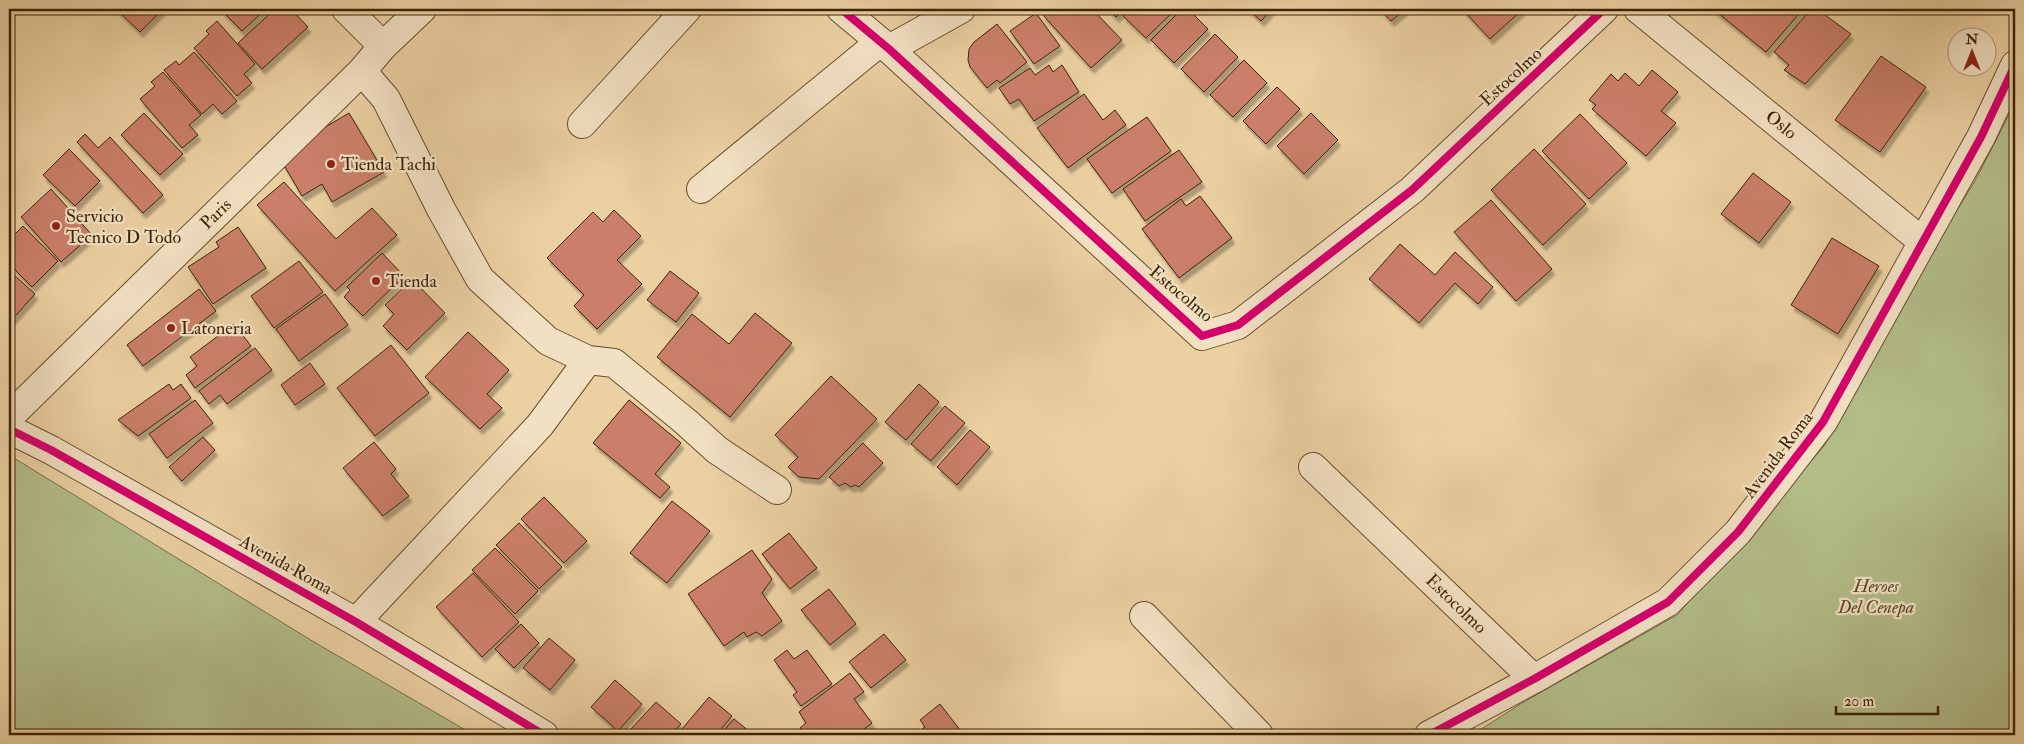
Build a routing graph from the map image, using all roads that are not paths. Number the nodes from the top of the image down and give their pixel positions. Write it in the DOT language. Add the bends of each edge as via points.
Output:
graph roads {
  1 [pos="346,9"];
  2 [pos="422,9"];
  3 [pos="687,9"];
  4 [pos="841,9"];
  5 [pos="961,9"];
  6 [pos="1604,9"];
  7 [pos="1638,9"];
  8 [pos="383,46"];
  9 [pos="884,46"];
  10 [pos="2015,64"];
  11 [pos="362,71"];
  12 [pos="582,124"];
  13 [pos="701,189"];
  14 [pos="1923,242"];
  15 [pos="588,360"];
  16 [pos="9,417"];
  17 [pos="9,429"];
  18 [pos="1313,467"];
  19 [pos="777,490"];
  20 [pos="1144,616"];
  21 [pos="356,622"];
  22 [pos="1534,679"];
  23 [pos="544,735"];
  24 [pos="1258,735"];
  25 [pos="1429,735"];
  1 -- 8 [label="street"];
  2 -- 8 [label="street, Paris"];
  3 -- 12 [label="street"];
  4 -- 9 [label="street, Estocolmo"];
  5 -- 9 [label="street"];
  6 -- 9 [label="street, Estocolmo" via="1412,190 1238,325 1202,336"];
  7 -- 14 [label="street, Oslo"];
  8 -- 11 [label="street, Paris"];
  9 -- 13 [label="street"];
  10 -- 14 [label="street, Avenida Roma" via="1981,137"];
  11 -- 15 [label="street" via="386,99 480,279 548,341"];
  11 -- 16 [label="street, Paris"];
  14 -- 22 [label="street, Avenida Roma" via="1823,422 1738,532 1668,602"];
  15 -- 19 [label="street" via="614,364 717,450"];
  15 -- 21 [label="street" via="540,425"];
  17 -- 21 [label="street, Avenida Roma"];
  18 -- 22 [label="street, Estocolmo"];
  20 -- 24 [label="street"];
  21 -- 23 [label="street, Avenida Roma"];
  22 -- 25 [label="street, Avenida Roma"];
}
